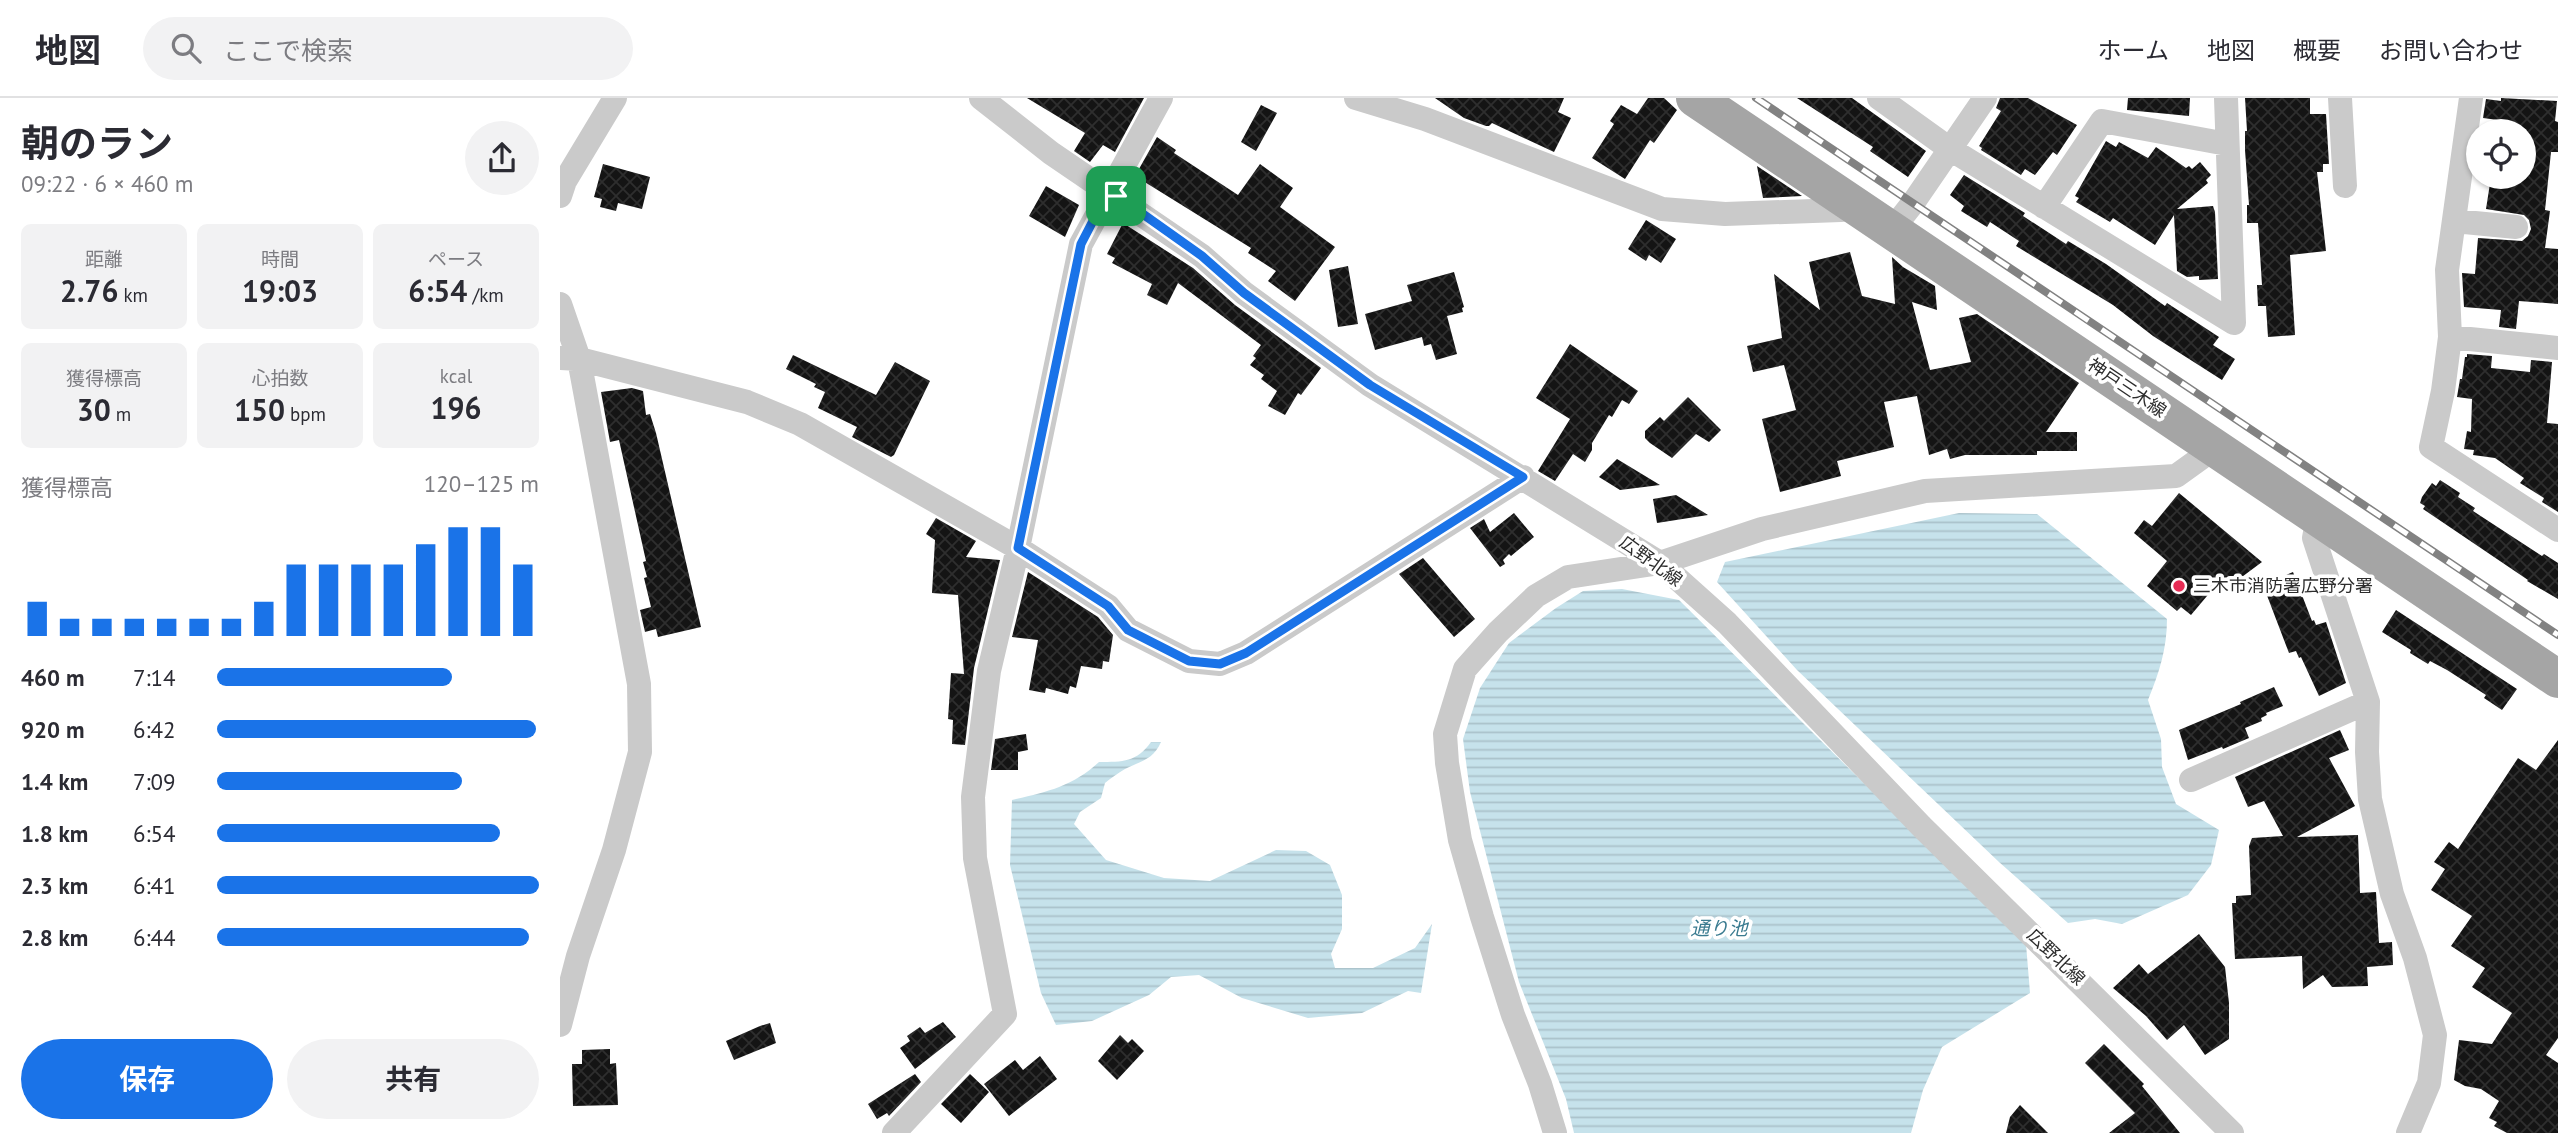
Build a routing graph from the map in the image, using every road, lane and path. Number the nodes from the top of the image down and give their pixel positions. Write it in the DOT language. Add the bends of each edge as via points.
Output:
graph roads {
  1 [pos="615,98"];
  2 [pos="981,98"];
  3 [pos="1161,98"];
  4 [pos="1356,98"];
  5 [pos="1695,98"];
  6 [pos="1879,98"];
  7 [pos="1985,98"];
  8 [pos="2226,98"];
  9 [pos="2340,98"];
  10 [pos="2471,98"];
  11 [pos="2227,144"];
  12 [pos="1950,149"];
  13 [pos="2345,186"];
  14 [pos="1109,190"];
  15 [pos="560,196"];
  16 [pos="1848,201"];
  17 [pos="2044,206"];
  18 [pos="2454,220"];
  19 [pos="2516,227"];
  20 [pos="1891,230"];
  21 [pos="560,304"];
  22 [pos="2450,337"];
  23 [pos="2558,348"];
  24 [pos="570,358"];
  25 [pos="2208,443"];
  26 [pos="1523,477"];
  27 [pos="2318,517"];
  28 [pos="2558,530"];
  29 [pos="1018,548"];
  30 [pos="1660,563"];
  31 [pos="2558,679"];
  32 [pos="2368,702"];
  33 [pos="2191,780"];
  34 [pos="560,1025"];
  35 [pos="894,1133"];
  36 [pos="1555,1133"];
  37 [pos="2232,1133"];
  38 [pos="2408,1133"];
  1 -- 15 [label="street"];
  2 -- 14 [label="street, 広野北線" via="1051,153"];
  3 -- 14 [label="street"];
  4 -- 16 [label="street" via="1425,119 1662,209 1725,214 1841,210"];
  5 -- 16 [label="main road, 神戸三木線"];
  6 -- 12 [label="street"];
  7 -- 12 [label="street"];
  8 -- 11 [label="street"];
  9 -- 13 [label="street"];
  10 -- 18 [label="street"];
  11 -- 17 [label="street" via="2102,121"];
  11 -- 17 [label="street" via="2234,323"];
  12 -- 17 [label="street"];
  12 -- 20 [label="street"];
  14 -- 26 [label="street, 広野北線" via="1370,385"];
  14 -- 29 [label="street" via="1081,244"];
  16 -- 20 [label="main road, 神戸三木線"];
  18 -- 19 [label="street"];
  18 -- 22 [label="street" via="2447,270"];
  20 -- 25 [label="main road, 神戸三木線"];
  21 -- 24 [label="street"];
  22 -- 23 [label="street"];
  22 -- 28 [label="street" via="2431,447"];
  24 -- 29 [label="street" via="747,402 800,425"];
  24 -- 34 [label="street" via="639,684 640,751"];
  25 -- 27 [label="main road, 神戸三木線"];
  25 -- 30 [label="street" via="2200,458 2176,476 1924,491 1762,529"];
  26 -- 29 [label="street" via="1246,653 1220,664 1189,661 1128,630 1108,606"];
  26 -- 30 [label="street, 広野北線"];
  27 -- 31 [label="main road, 神戸三木線"];
  27 -- 32 [label="street" via="2314,538"];
  29 -- 35 [label="street" via="989,671 973,797 975,859 1005,1014"];
  30 -- 36 [label="street" via="1568,577 1536,596 1465,669 1445,734 1460,839 1513,1015"];
  30 -- 37 [label="street, 広野北線" via="1727,623 1921,826"];
  32 -- 33 [label="street"];
  32 -- 38 [label="street" via="2370,799 2392,894 2435,1035 2429,1083"];
}
